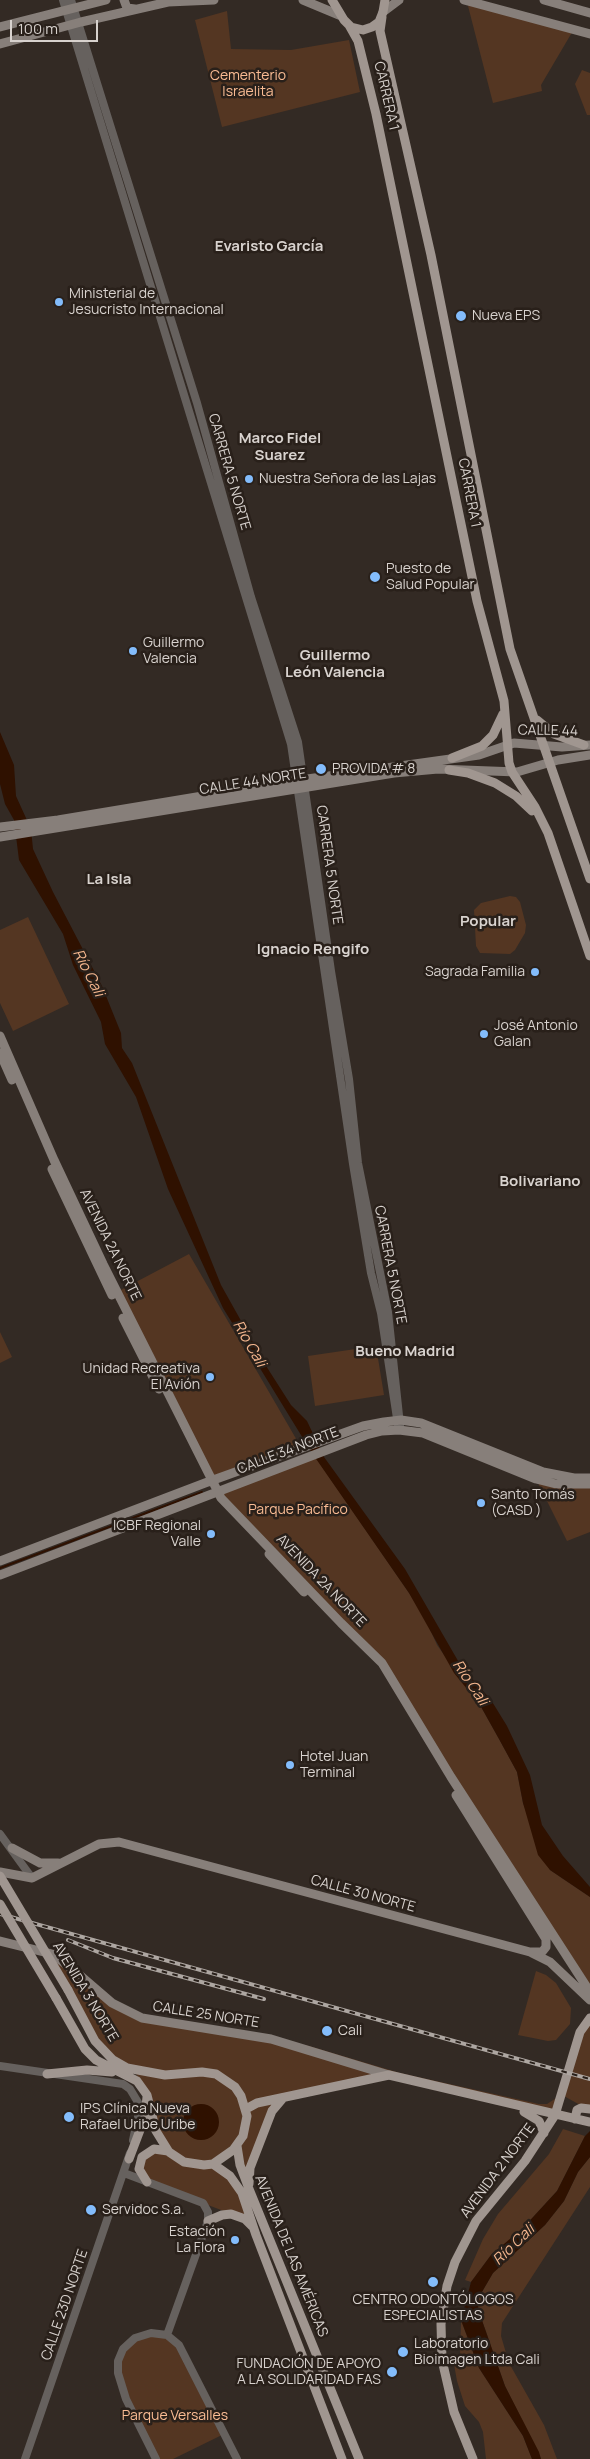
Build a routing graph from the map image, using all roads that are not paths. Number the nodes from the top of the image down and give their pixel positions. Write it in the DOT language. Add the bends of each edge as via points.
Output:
graph roads {
  1 [pos="63,0"];
  2 [pos="106,0"];
  3 [pos="124,0"];
  4 [pos="214,0"];
  5 [pos="303,0"];
  6 [pos="332,0"];
  7 [pos="385,0"];
  8 [pos="399,0"];
  9 [pos="464,0"];
  10 [pos="544,0"];
  11 [pos="136,9"];
  12 [pos="590,13"];
  13 [pos="72,14"];
  14 [pos="339,14"];
  15 [pos="383,14"];
  16 [pos="25,21"];
  17 [pos="349,25"];
  18 [pos="0,27"];
  19 [pos="590,34"];
  20 [pos="30,38"];
  21 [pos="0,44"];
  22 [pos="504,701"];
  23 [pos="535,718"];
  24 [pos="506,745"];
  25 [pos="587,745"];
  26 [pos="545,746"];
  27 [pos="590,755"];
  28 [pos="452,758"];
  29 [pos="550,763"];
  30 [pos="449,770"];
  31 [pos="512,772"];
  32 [pos="302,784"];
  33 [pos="545,826"];
  34 [pos="4,831"];
  35 [pos="590,879"];
  36 [pos="590,956"];
  37 [pos="0,1036"];
  38 [pos="0,1053"];
  39 [pos="399,1420"];
  40 [pos="399,1430"];
  41 [pos="329,1444"];
  42 [pos="518,1467"];
  43 [pos="590,1478"];
  44 [pos="208,1482"];
  45 [pos="590,1484"];
  46 [pos="215,1494"];
  47 [pos="0,1561"];
  48 [pos="0,1575"];
  49 [pos="0,1834"];
  50 [pos="12,1848"];
  51 [pos="66,1862"];
  52 [pos="0,1872"];
  53 [pos="0,1876"];
  54 [pos="28,1877"];
  55 [pos="0,1880"];
  56 [pos="0,1904"];
  57 [pos="0,1941"];
  58 [pos="530,1952"];
  59 [pos="590,1992"];
  60 [pos="590,2000"];
  61 [pos="590,2018"];
  62 [pos="0,2066"];
  63 [pos="47,2074"];
  64 [pos="125,2075"];
  65 [pos="389,2075"];
  66 [pos="148,2095"];
  67 [pos="283,2098"];
  68 [pos="511,2105"];
  69 [pos="587,2108"];
  70 [pos="246,2109"];
  71 [pos="555,2115"];
  72 [pos="577,2119"];
  73 [pos="590,2122"];
  74 [pos="544,2133"];
  75 [pos="237,2146"];
  76 [pos="169,2152"];
  77 [pos="129,2159"];
  78 [pos="213,2164"];
  79 [pos="124,2173"];
  80 [pos="148,2182"];
  81 [pos="248,2189"];
  82 [pos="208,2222"];
  83 [pos="253,2227"];
  84 [pos="167,2335"];
  85 [pos="25,2459"];
  86 [pos="156,2459"];
  87 [pos="237,2459"];
  88 [pos="342,2459"];
  89 [pos="359,2459"];
  90 [pos="473,2459"];
  1 -- 13 [label="street, CARRERA 5 NORTE"];
  2 -- 13 [label="main road"];
  3 -- 11 [label="main road" via="127,8"];
  4 -- 11 [label="main road" via="168,2"];
  5 -- 14 [label="main road"];
  6 -- 14 [label="main road, CARRERA 1"];
  7 -- 15 [label="main road, CARRERA 1"];
  8 -- 15 [label="main road"];
  9 -- 19 [label="main road"];
  10 -- 12 [label="main road"];
  11 -- 13 [label="main road"];
  13 -- 16 [label="main road"];
  13 -- 20 [label="main road" via="54,29"];
  13 -- 32 [label="street, CARRERA 5 NORTE" via="197,403 251,597 298,742"];
  14 -- 17 [label="main road, CARRERA 1"];
  15 -- 17 [label="main road" via="375,25 366,29"];
  15 -- 23 [label="main road, CARRERA 1" via="380,31 431,255 510,649"];
  16 -- 18 [label="main road"];
  16 -- 20 [label="main road" via="35,26 35,34"];
  17 -- 22 [label="main road, CARRERA 1" via="358,41 376,114 477,600"];
  20 -- 21 [label="main road"];
  22 -- 24 [label="main road, CARRERA 1"];
  22 -- 28 [label="main road" via="499,725 488,741 478,749"];
  23 -- 25 [label="main road" via="554,734"];
  23 -- 26 [label="main road, CARRERA 1"];
  24 -- 26 [label="main road, CALLE 44" via="534,743"];
  24 -- 28 [label="main road, CALLE 44 NORTE" via="479,755"];
  24 -- 31 [label="main road, CARRERA 1"];
  25 -- 26 [label="main road, CALLE 44"];
  26 -- 29 [label="main road, CARRERA 1"];
  27 -- 29 [label="main road, CALLE 44"];
  28 -- 32 [label="main road, CALLE 44 NORTE"];
  29 -- 31 [label="main road, CALLE 44"];
  29 -- 35 [label="main road, CARRERA 1"];
  30 -- 31 [label="main road, CALLE 44 NORTE"];
  30 -- 32 [label="main road, CALLE 44 NORTE"];
  30 -- 33 [label="main road" via="486,779 504,788 527,805"];
  31 -- 33 [label="main road, CARRERA 1"];
  32 -- 34 [label="main road, CALLE 44 NORTE"];
  32 -- 39 [label="street, CARRERA 5 NORTE" via="349,1079 358,1164 388,1312"];
  33 -- 36 [label="main road, CARRERA 1"];
  37 -- 44 [label="main road, AVENIDA 2A NORTE" via="54,1160"];
  38 -- 44 [label="main road, AVENIDA 2A NORTE" via="89,1250"];
  39 -- 40 [label="street, CARRERA 5 NORTE"];
  39 -- 41 [label="main road, CALLE 34 NORTE" via="363,1426"];
  39 -- 42 [label="main road, CALLE 34 NORTE" via="421,1423 454,1434"];
  40 -- 41 [label="main road, CALLE 34 NORTE"];
  40 -- 42 [label="main road, CALLE 34 NORTE" via="423,1433"];
  41 -- 44 [label="main road, CALLE 34 NORTE" via="303,1449"];
  41 -- 46 [label="main road, CALLE 34 NORTE" via="307,1458"];
  42 -- 43 [label="main road, CALLE 34 NORTE"];
  42 -- 45 [label="main road, CALLE 34 NORTE" via="556,1484"];
  44 -- 46 [label="main road, AVENIDA 2A NORTE"];
  44 -- 47 [label="main road, CALLE 34 NORTE"];
  46 -- 48 [label="main road, CALLE 34 NORTE"];
  46 -- 58 [label="main road, AVENIDA 2A NORTE" via="289,1577 378,1665 546,1939 542,1952"];
  46 -- 59 [label="main road, AVENIDA 2A NORTE" via="382,1662"];
  49 -- 50 [label="street"];
  50 -- 51 [label="main road" via="40,1863"];
  50 -- 54 [label="street"];
  51 -- 54 [label="main road"];
  51 -- 58 [label="main road, CALLE 30 NORTE" via="98,1844 114,1842"];
  52 -- 54 [label="main road"];
  53 -- 70 [label="main road, AVENIDA 3 NORTE, bridge" via="95,2041 113,2060 127,2068 156,2074 216,2074 235,2087"];
  54 -- 55 [label="main road" via="9,1883"];
  56 -- 64 [label="main road, AVENIDA 3 NORTE, bridge" via="85,2049 96,2060"];
  57 -- 65 [label="main road, CALLE 25 NORTE" via="36,1948 60,1959 112,2003 142,2018 271,2039"];
  58 -- 60 [label="main road, CALLE 30 NORTE" via="550,1962"];
  61 -- 71 [label="main road, AVENIDA 2 NORTE" via="580,2032"];
  62 -- 63 [label="street, CALLE 23D NORTE"];
  63 -- 64 [label="main road" via="87,2070"];
  63 -- 77 [label="street, CALLE 23D NORTE" via="111,2081 130,2089 136,2096 139,2112"];
  64 -- 66 [label="main road, AVENIDA 3 NORTE" via="137,2081"];
  65 -- 67 [label="main road, CALLE 25 NORTE"];
  65 -- 68 [label="main road, CALLE 25 NORTE"];
  66 -- 76 [label="main road" via="156,2131"];
  66 -- 77 [label="main road" via="145,2117"];
  67 -- 70 [label="main road, CALLE 25 NORTE" via="257,2103"];
  67 -- 81 [label="main road" via="272,2110 258,2144 250,2168"];
  68 -- 71 [label="main road, CALLE 25 NORTE"];
  68 -- 74 [label="main road" via="537,2119"];
  69 -- 72 [label="main road" via="578,2110"];
  70 -- 75 [label="main road" via="246,2126"];
  71 -- 72 [label="main road, CALLE 25 NORTE"];
  71 -- 74 [label="main road, AVENIDA 2 NORTE"];
  72 -- 73 [label="main road, CALLE 25 NORTE"];
  74 -- 90 [label="main road, AVENIDA 2 NORTE" via="476,2221 447,2286 441,2324 442,2360 454,2412"];
  75 -- 78 [label="main road"];
  75 -- 81 [label="main road, AVENIDA DE LAS AMÉRICAS"];
  76 -- 78 [label="main road" via="190,2164"];
  76 -- 80 [label="main road" via="154,2149 142,2157 140,2172"];
  77 -- 79 [label="street, CALLE 23D NORTE"];
  78 -- 83 [label="main road, AVENIDA DE LAS AMÉRICAS" via="224,2170 239,2187"];
  79 -- 80 [label="street"];
  79 -- 85 [label="street, CALLE 23D NORTE"];
  80 -- 82 [label="street" via="198,2200 206,2206"];
  81 -- 89 [label="main road, AVENIDA DE LAS AMÉRICAS"];
  82 -- 83 [label="main road" via="222,2214 231,2214 245,2219"];
  82 -- 84 [label="street"];
  83 -- 88 [label="main road, AVENIDA DE LAS AMÉRICAS"];
  84 -- 86 [label="street" via="143,2334 129,2342 120,2356 118,2373"];
  84 -- 87 [label="street" via="183,2351"];
}
